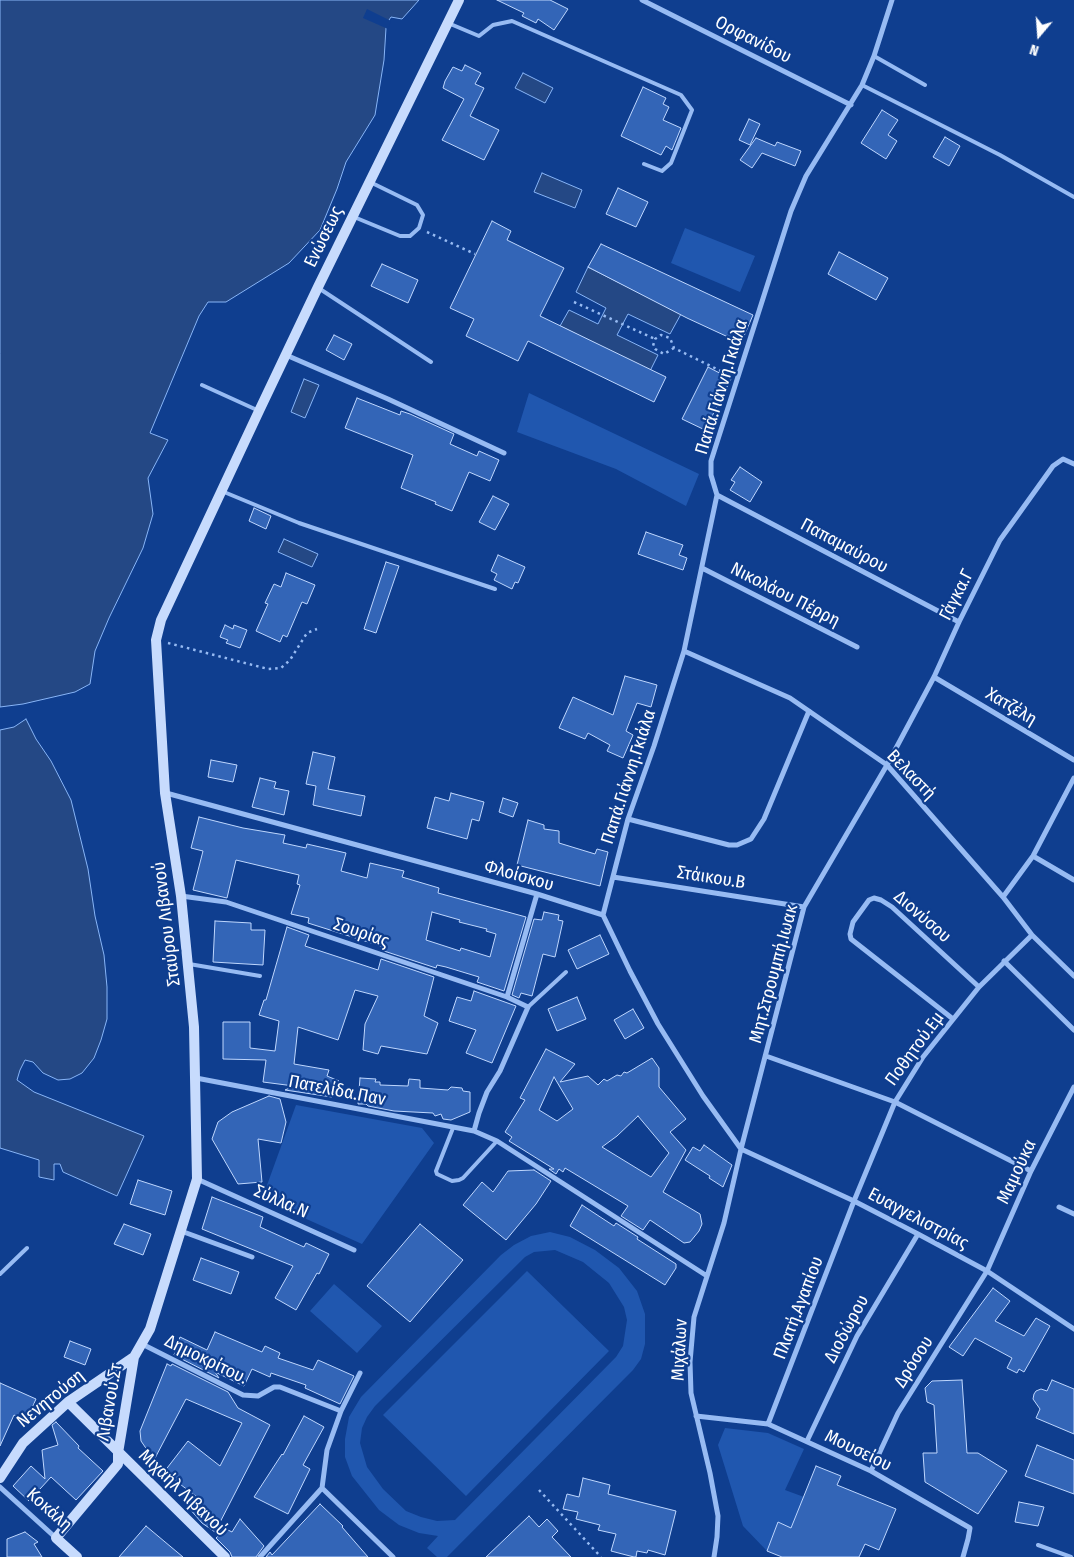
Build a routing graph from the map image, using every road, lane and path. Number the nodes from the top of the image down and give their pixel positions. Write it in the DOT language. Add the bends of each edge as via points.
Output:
graph roads {
  1 [pos="459,0"];
  2 [pos="642,0"];
  3 [pos="892,0"];
  4 [pos="448,23"];
  5 [pos="874,56"];
  6 [pos="862,85"];
  7 [pos="925,85"];
  8 [pos="851,105"];
  9 [pos="644,164"];
  10 [pos="370,182"];
  11 [pos="1074,197"];
  12 [pos="353,216"];
  13 [pos="419,228"];
  14 [pos="475,254"];
  15 [pos="318,287"];
  16 [pos="574,302"];
  17 [pos="655,339"];
  18 [pos="674,348"];
  19 [pos="286,355"];
  20 [pos="431,362"];
  21 [pos="738,379"];
  22 [pos="202,385"];
  23 [pos="259,411"];
  24 [pos="504,453"];
  25 [pos="1074,464"];
  26 [pos="222,491"];
  27 [pos="717,495"];
  28 [pos="702,568"];
  29 [pos="495,589"];
  30 [pos="959,622"];
  31 [pos="317,629"];
  32 [pos="156,640"];
  33 [pos="857,647"];
  34 [pos="684,651"];
  35 [pos="934,677"];
  36 [pos="809,712"];
  37 [pos="1074,760"];
  38 [pos="887,765"];
  39 [pos="1074,778"];
  40 [pos="165,793"];
  41 [pos="628,819"];
  42 [pos="1033,856"];
  43 [pos="614,876"];
  44 [pos="1074,880"];
  45 [pos="537,894"];
  46 [pos="182,896"];
  47 [pos="1003,897"];
  48 [pos="804,907"];
  49 [pos="603,915"];
  50 [pos="1032,935"];
  51 [pos="1004,960"];
  52 [pos="189,964"];
  53 [pos="566,972"];
  54 [pos="260,976"];
  55 [pos="1074,976"];
  56 [pos="979,987"];
  57 [pos="507,997"];
  58 [pos="528,1007"];
  59 [pos="953,1019"];
  60 [pos="1074,1030"];
  61 [pos="766,1056"];
  62 [pos="196,1078"];
  63 [pos="1074,1087"];
  64 [pos="895,1102"];
  65 [pos="452,1128"];
  66 [pos="474,1131"];
  67 [pos="497,1141"];
  68 [pos="741,1149"];
  69 [pos="1031,1171"];
  70 [pos="197,1180"];
  71 [pos="854,1201"];
  72 [pos="1059,1207"];
  73 [pos="1074,1214"];
  74 [pos="181,1231"];
  75 [pos="918,1234"];
  76 [pos="27,1248"];
  77 [pos="354,1250"];
  78 [pos="252,1257"];
  79 [pos="987,1271"];
  80 [pos="0,1274"];
  81 [pos="707,1276"];
  82 [pos="1074,1329"];
  83 [pos="142,1344"];
  84 [pos="134,1357"];
  85 [pos="360,1373"];
  86 [pos="68,1402"];
  87 [pos="342,1412"];
  88 [pos="696,1416"];
  89 [pos="768,1424"];
  90 [pos="808,1441"];
  91 [pos="118,1453"];
  92 [pos="871,1471"];
  93 [pos="0,1478"];
  94 [pos="0,1487"];
  95 [pos="322,1488"];
  96 [pos="539,1490"];
  97 [pos="56,1538"];
  98 [pos="1038,1545"];
  99 [pos="77,1557"];
  100 [pos="225,1557"];
  101 [pos="260,1557"];
  102 [pos="393,1557"];
  103 [pos="601,1557"];
  104 [pos="714,1557"];
  105 [pos="963,1557"];
  106 [pos="1071,1557"];
  1 -- 4 [label="main road, Ενώσεως"];
  2 -- 8 [label="street, Ορφανίδου"];
  3 -- 5 [label="street, Παπά.Γιάννη.Γκιάλα"];
  4 -- 9 [label="lane" via="478,36 493,25 512,21 681,95 692,110 671,164 662,171"];
  4 -- 10 [label="main road, Ενώσεως"];
  5 -- 6 [label="street, Παπά.Γιάννη.Γκιάλα"];
  5 -- 7 [label="lane"];
  6 -- 8 [label="street, Παπά.Γιάννη.Γκιάλα"];
  6 -- 11 [label="lane" via="1000,155"];
  8 -- 21 [label="street, Παπά.Γιάννη.Γκιάλα" via="806,176"];
  10 -- 12 [label="main road, Ενώσεως"];
  10 -- 13 [label="lane" via="417,205 423,215"];
  12 -- 13 [label="lane" via="400,236 410,236"];
  12 -- 15 [label="main road, Ενώσεως"];
  13 -- 14 [label="path"];
  15 -- 19 [label="main road, Ενώσεως"];
  15 -- 20 [label="lane"];
  16 -- 17 [label="path"];
  17 -- 18 [label="path" via="661,335 670,338"];
  17 -- 18 [label="path" via="653,346 664,354"];
  18 -- 21 [label="path"];
  19 -- 23 [label="main road, Ενώσεως"];
  19 -- 24 [label="street"];
  21 -- 27 [label="street, Παπά.Γιάννη.Γκιάλα" via="711,461"];
  22 -- 23 [label="lane"];
  23 -- 26 [label="main road, Ενώσεως"];
  25 -- 30 [label="street, Γάγκα.Γ" via="1063,459 1053,466 1000,540"];
  26 -- 29 [label="lane" via="299,523"];
  26 -- 32 [label="main road, Σταύρου Λιβανού" via="161,620"];
  27 -- 28 [label="street, Παπά.Γιάννη.Γκιάλα"];
  27 -- 30 [label="street, Παπαμαύρου"];
  28 -- 33 [label="street, Νικολάου Πέρρη"];
  28 -- 34 [label="street, Παπά.Γιάννη.Γκιάλα"];
  30 -- 35 [label="street, Γάγκα.Γ"];
  31 -- 32 [label="path" via="307,632 290,660 281,668 268,669"];
  32 -- 40 [label="main road, Σταύρου Λιβανού"];
  34 -- 36 [label="street, Βελαστή" via="790,698"];
  34 -- 41 [label="street, Παπά.Γιάννη.Γκιάλα"];
  35 -- 37 [label="street, Χατζέλη"];
  35 -- 38 [label="street, Γάγκα.Γ"];
  36 -- 38 [label="street, Βελαστή"];
  36 -- 41 [label="street" via="764,819 751,839 729,845"];
  38 -- 47 [label="street, Βελαστή"];
  38 -- 48 [label="street, Μητ.Στρουμπή.Ιωακ"];
  39 -- 42 [label="street"];
  40 -- 45 [label="street, Φλοίσκου"];
  40 -- 46 [label="main road, Σταύρου Λιβανού"];
  41 -- 43 [label="street, Παπά.Γιάννη.Γκιάλα"];
  42 -- 44 [label="street"];
  42 -- 47 [label="street"];
  43 -- 48 [label="street, Στάικου.Β"];
  43 -- 49 [label="street, Παπά.Γιάννη.Γκιάλα"];
  45 -- 49 [label="street, Φλοίσκου"];
  45 -- 57 [label="street"];
  46 -- 52 [label="main road, Σταύρου Λιβανού"];
  46 -- 57 [label="street, Σουρίας" via="226,902"];
  47 -- 50 [label="street, Βελαστή"];
  48 -- 61 [label="street, Μητ.Στρουμπή.Ιωακ"];
  49 -- 68 [label="street" via="658,1024 702,1096"];
  50 -- 51 [label="street, Ποθητού.Εμ"];
  50 -- 55 [label="street, Βελαστή"];
  51 -- 56 [label="street, Ποθητού.Εμ"];
  51 -- 60 [label="street"];
  52 -- 54 [label="lane"];
  52 -- 62 [label="main road, Σταύρου Λιβανού"];
  53 -- 58 [label="lane"];
  56 -- 59 [label="street, Ποθητού.Εμ"];
  56 -- 59 [label="street, Διονύσου" via="897,911 881,900 869,900 853,922 851,939"];
  57 -- 58 [label="street, Σουρίας"];
  58 -- 66 [label="street" via="500,1071 487,1092"];
  59 -- 64 [label="street, Ποθητού.Εμ" via="923,1057"];
  61 -- 64 [label="street"];
  61 -- 68 [label="street, Μητ.Στρουμπή.Ιωακ"];
  62 -- 65 [label="street, Πατελίδα.Παν"];
  62 -- 70 [label="main road, Σταύρου Λιβανού"];
  63 -- 69 [label="street, Μαμούκα"];
  64 -- 69 [label="street"];
  64 -- 71 [label="street, Ποθητού.Εμ"];
  65 -- 66 [label="street, Πατελίδα.Παν"];
  65 -- 67 [label="lane" via="436,1170 437,1174 452,1181 463,1178"];
  66 -- 67 [label="street, Πατελίδα.Παν"];
  67 -- 81 [label="street, Πατελίδα.Παν"];
  68 -- 71 [label="street, Ευαγγελιστρίας"];
  68 -- 81 [label="street, Μιχάλων" via="724,1223"];
  69 -- 79 [label="street, Μαμούκα"];
  70 -- 74 [label="main road, Σταύρου Λιβανού"];
  70 -- 77 [label="street, Σύλλα.Ν"];
  71 -- 75 [label="street, Ευαγγελιστρίας"];
  71 -- 89 [label="street, Πλατή.Αγαπίου"];
  72 -- 73 [label="street"];
  74 -- 78 [label="street"];
  74 -- 83 [label="main road, Σταύρου Λιβανού" via="150,1329"];
  75 -- 79 [label="street, Ευαγγελιστρίας"];
  75 -- 90 [label="street, Διοδώρου" via="857,1336"];
  76 -- 80 [label="lane"];
  79 -- 82 [label="street, Ευαγγελιστρίας"];
  79 -- 92 [label="street, Δρόσου" via="898,1413"];
  81 -- 88 [label="street, Μιχάλων" via="691,1338 691,1384"];
  83 -- 84 [label="main road, Σταύρου Λιβανού"];
  83 -- 87 [label="street, Δημοκρίτου." via="243,1395 258,1396 280,1387"];
  84 -- 86 [label="main road, Νενητούση"];
  84 -- 91 [label="main road, Λιβανού.Στ"];
  85 -- 87 [label="street"];
  86 -- 91 [label="main road, Μιχαήλ Λιβανού"];
  86 -- 93 [label="main road, Νενητούση" via="23,1443"];
  87 -- 95 [label="street" via="327,1450"];
  88 -- 89 [label="street, Μουσείου"];
  88 -- 104 [label="street, Μιχάλων" via="718,1516"];
  89 -- 90 [label="street, Μουσείου"];
  90 -- 92 [label="street, Μουσείου"];
  91 -- 97 [label="main road, Λιβανού.Στ" via="118,1464"];
  91 -- 100 [label="main road, Μιχαήλ Λιβανού"];
  92 -- 105 [label="street, Μουσείου" via="970,1528"];
  94 -- 97 [label="street, Κοκάλη"];
  95 -- 101 [label="street"];
  95 -- 102 [label="street"];
  96 -- 103 [label="path"];
  97 -- 99 [label="main road, Κοκάλη"];
  98 -- 106 [label="lane"];
}
